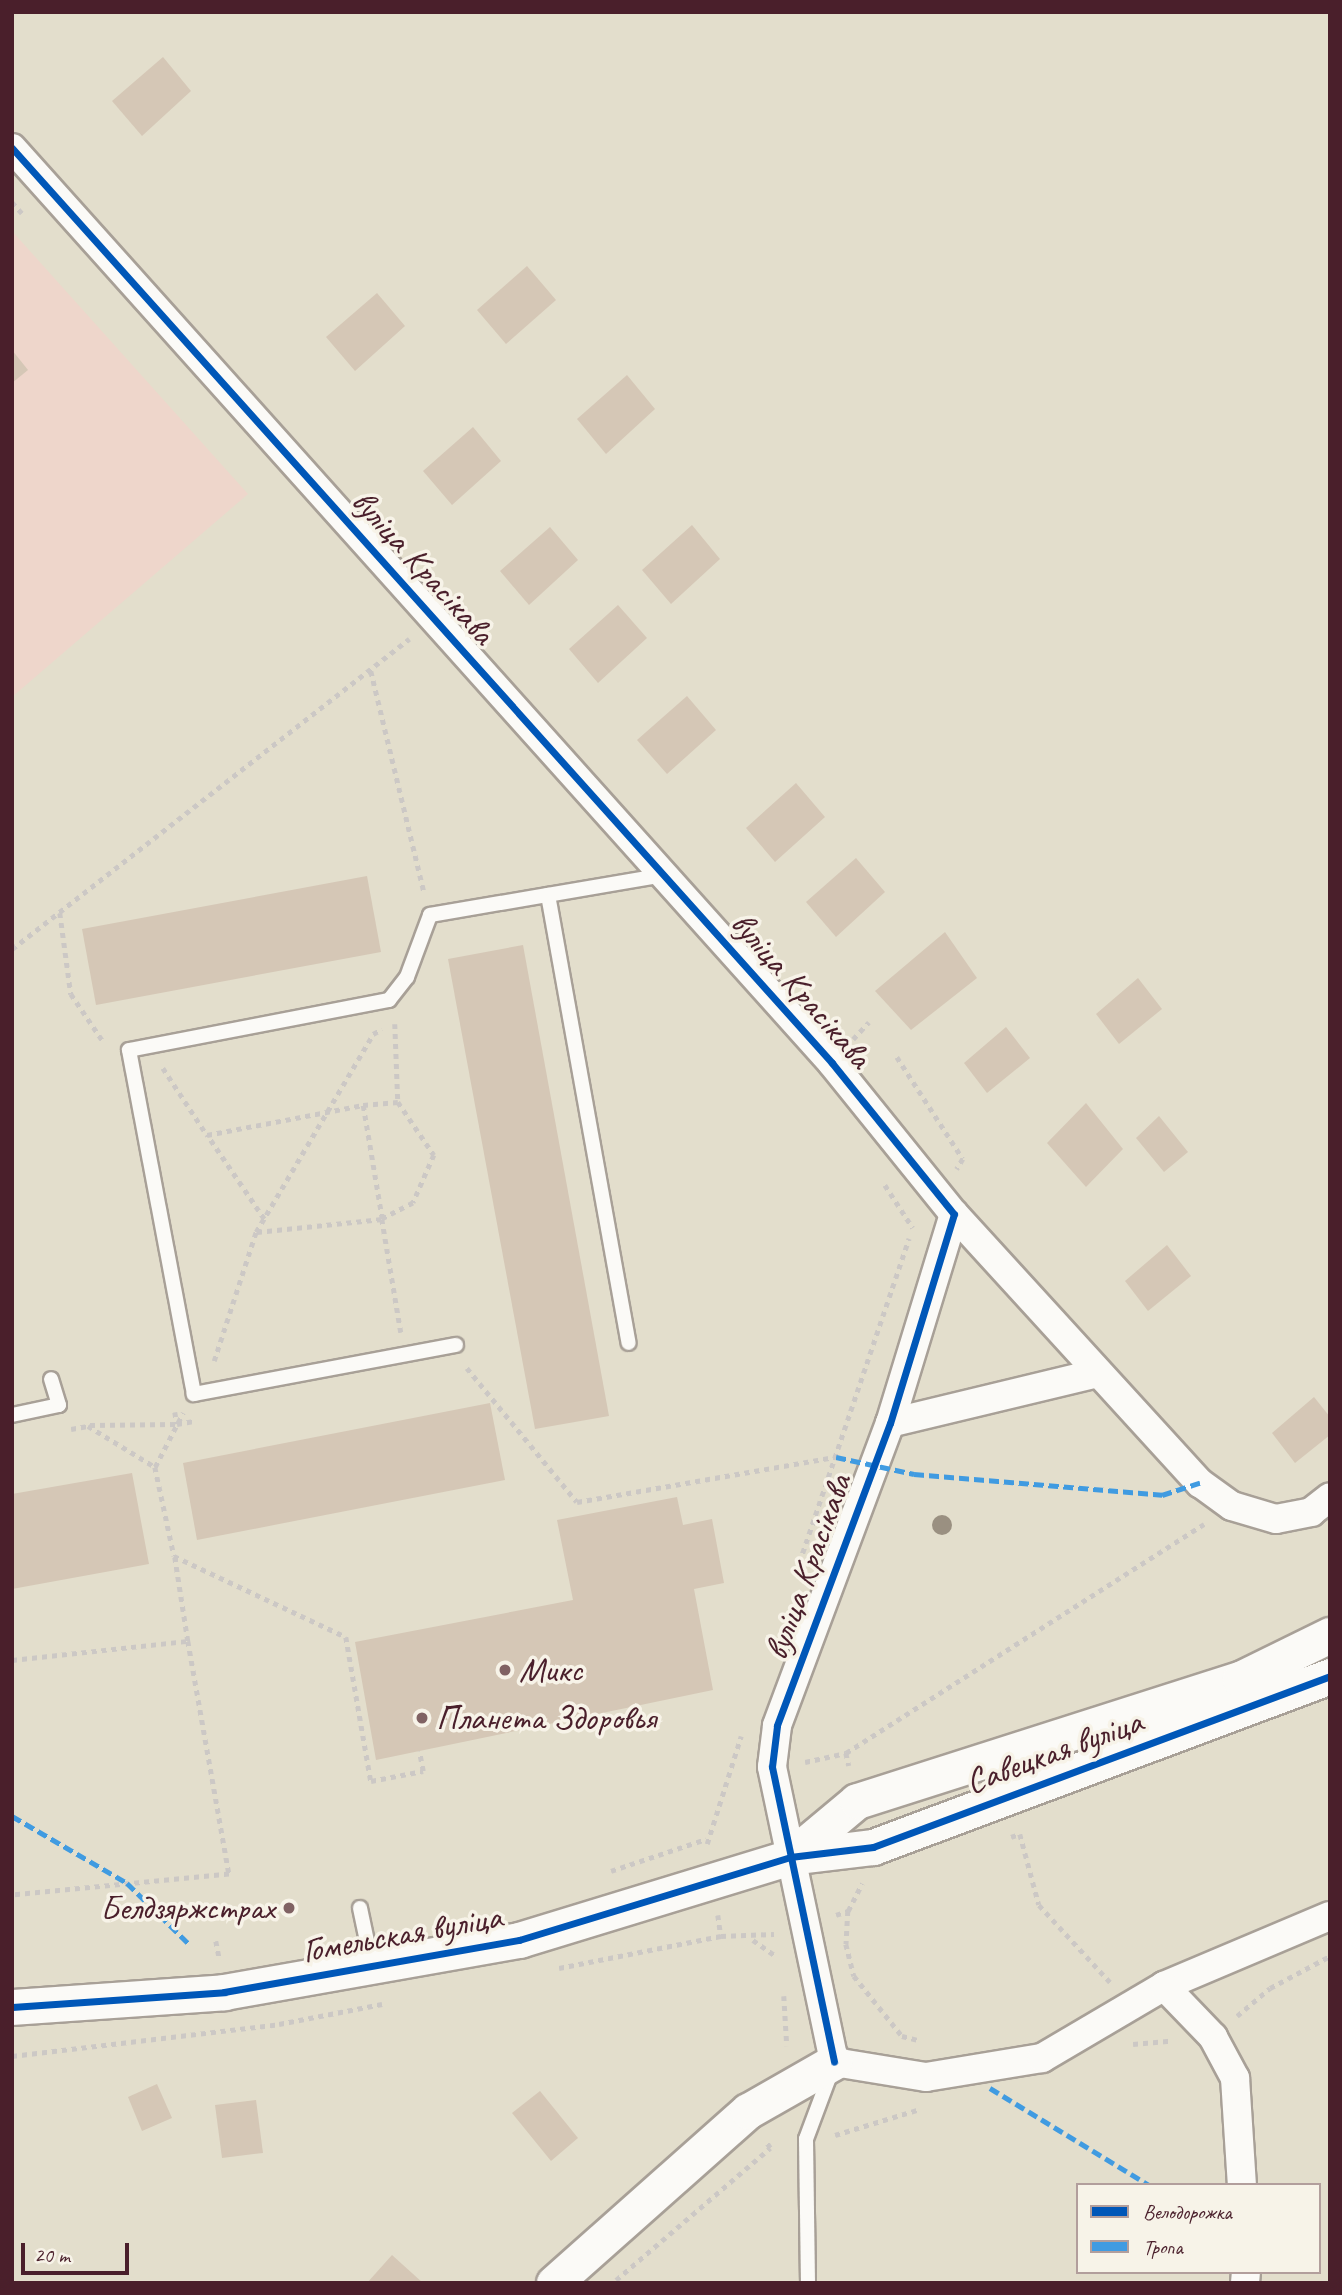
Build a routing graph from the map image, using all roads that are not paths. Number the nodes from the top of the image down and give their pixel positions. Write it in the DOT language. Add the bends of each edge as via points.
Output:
graph roads {
  1 [pos="12,148"];
  2 [pos="664,876"];
  3 [pos="548,895"];
  4 [pos="954,1214"];
  5 [pos="629,1343"];
  6 [pos="456,1345"];
  7 [pos="1094,1374"];
  8 [pos="51,1379"];
  9 [pos="12,1415"];
  10 [pos="890,1423"];
  11 [pos="1330,1497"];
  12 [pos="1330,1635"];
  13 [pos="1330,1676"];
  14 [pos="790,1857"];
  15 [pos="360,1908"];
  16 [pos="1330,1916"];
  17 [pos="372,1965"];
  18 [pos="1164,1986"];
  19 [pos="12,2007"];
  20 [pos="834,2062"];
  21 [pos="1242,2183"];
  22 [pos="554,2283"];
  23 [pos="808,2283"];
  1 -- 2 [label="street, вуліца Красікава"];
  2 -- 3 [label="lane"];
  2 -- 4 [label="street, вуліца Красікава" via="832,1063"];
  3 -- 5 [label="lane"];
  3 -- 6 [label="lane" via="430,915 407,978 389,1000 129,1050 194,1394"];
  4 -- 7 [label="street"];
  4 -- 10 [label="street, вуліца Красікава"];
  7 -- 10 [label="street"];
  7 -- 11 [label="street" via="1200,1483 1232,1506 1276,1520 1311,1512"];
  8 -- 9 [label="lane" via="60,1405"];
  10 -- 14 [label="street, вуліца Красікава" via="777,1726 772,1768"];
  12 -- 14 [label="street, Савецкая вуліца" via="1240,1679 857,1801"];
  13 -- 14 [label="street, Савецкая вуліца" via="873,1847"];
  14 -- 17 [label="street, Гомельская вуліца" via="519,1940"];
  14 -- 20 [label="street, вуліца Красікава"];
  15 -- 17 [label="lane"];
  16 -- 18 [label="street"];
  17 -- 19 [label="street, Гомельская вуліца" via="224,1992"];
  18 -- 20 [label="street" via="1042,2058 926,2077"];
  18 -- 21 [label="street" via="1213,2037 1235,2078"];
  20 -- 22 [label="street" via="748,2111"];
  20 -- 23 [label="lane" via="806,2139"];
}
